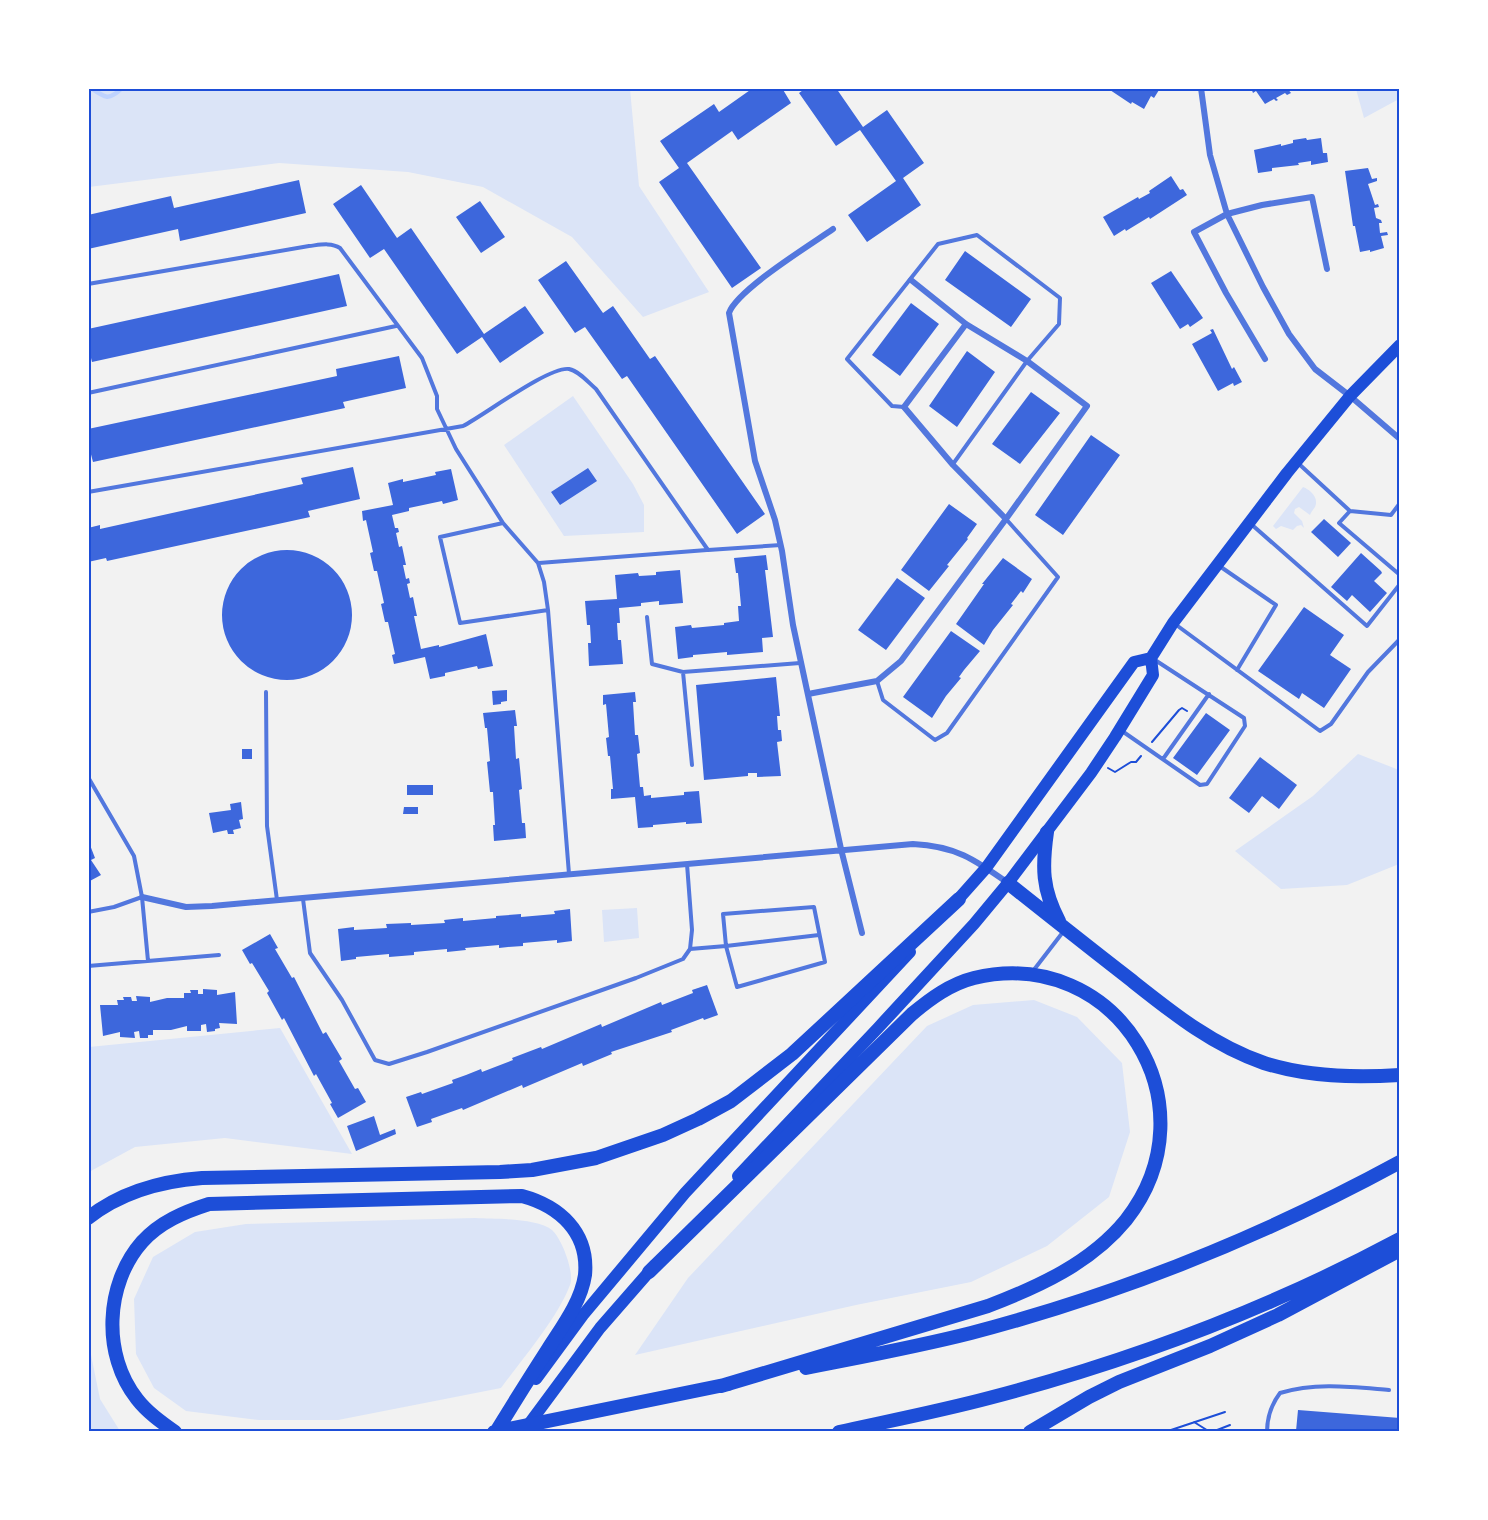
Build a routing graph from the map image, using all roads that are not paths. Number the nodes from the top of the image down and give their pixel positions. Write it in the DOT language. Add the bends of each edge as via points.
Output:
graph roads {
  1 [pos="1201,88"];
  2 [pos="1227,214"];
  3 [pos="832,229"];
  4 [pos="1327,269"];
  5 [pos="911,280"];
  6 [pos="88,284"];
  7 [pos="966,324"];
  8 [pos="396,326"];
  9 [pos="1400,345"];
  10 [pos="1266,359"];
  11 [pos="1027,361"];
  12 [pos="88,393"];
  13 [pos="1350,396"];
  14 [pos="904,407"];
  15 [pos="446,430"];
  16 [pos="1400,439"];
  17 [pos="1296,461"];
  18 [pos="953,465"];
  19 [pos="88,492"];
  20 [pos="1400,503"];
  21 [pos="1350,511"];
  22 [pos="1006,519"];
  23 [pos="1248,521"];
  24 [pos="503,523"];
  25 [pos="780,545"];
  26 [pos="708,550"];
  27 [pos="538,563"];
  28 [pos="1217,564"];
  29 [pos="1400,575"];
  30 [pos="1400,584"];
  31 [pos="548,610"];
  32 [pos="647,617"];
  33 [pos="1173,622"];
  34 [pos="1400,639"];
  35 [pos="1151,658"];
  36 [pos="801,663"];
  37 [pos="1237,670"];
  38 [pos="683,672"];
  39 [pos="877,681"];
  40 [pos="266,692"];
  41 [pos="808,694"];
  42 [pos="1209,694"];
  43 [pos="1120,730"];
  44 [pos="1163,759"];
  45 [pos="692,765"];
  46 [pos="88,777"];
  47 [pos="1047,832"];
  48 [pos="841,849"];
  49 [pos="687,864"];
  50 [pos="986,867"];
  51 [pos="569,874"];
  52 [pos="1008,883"];
  53 [pos="142,897"];
  54 [pos="303,899"];
  55 [pos="959,899"];
  56 [pos="277,900"];
  57 [pos="88,912"];
  58 [pos="1063,927"];
  59 [pos="862,933"];
  60 [pos="819,935"];
  61 [pos="726,946"];
  62 [pos="690,948"];
  63 [pos="219,955"];
  64 [pos="148,961"];
  65 [pos="88,966"];
  66 [pos="1031,974"];
  67 [pos="1400,1076"];
  68 [pos="1400,1162"];
  69 [pos="88,1218"];
  70 [pos="1400,1239"];
  71 [pos="1400,1250"];
  72 [pos="649,1272"];
  73 [pos="721,1386"];
  74 [pos="1389,1390"];
  75 [pos="497,1430"];
  76 [pos="175,1431"];
  77 [pos="523,1431"];
  78 [pos="839,1431"];
  79 [pos="1030,1431"];
  80 [pos="1268,1431"];
  1 -- 2 [label="street" via="1210,155"];
  2 -- 4 [label="street" via="1312,197"];
  2 -- 10 [label="street" via="1194,232"];
  2 -- 13 [label="street" via="1289,334 1315,369"];
  3 -- 25 [label="street" via="770,273 741,297 729,313 755,461"];
  5 -- 7 [label="street"];
  5 -- 11 [label="lane" via="938,244 977,235 1060,298 1059,324"];
  5 -- 14 [label="lane" via="847,359 892,406"];
  6 -- 8 [label="lane" via="333,244 340,248"];
  7 -- 11 [label="street"];
  7 -- 14 [label="street"];
  8 -- 12 [label="lane"];
  8 -- 15 [label="lane" via="422,358"];
  9 -- 13 [label="main road"];
  11 -- 18 [label="lane"];
  11 -- 22 [label="street" via="1087,405"];
  13 -- 16 [label="street"];
  13 -- 17 [label="main road"];
  14 -- 18 [label="street"];
  15 -- 19 [label="lane"];
  15 -- 24 [label="lane"];
  15 -- 26 [label="lane" via="470,423 554,372 570,369 596,388"];
  17 -- 21 [label="lane"];
  17 -- 23 [label="main road"];
  18 -- 22 [label="street"];
  20 -- 21 [label="lane" via="1391,515"];
  21 -- 29 [label="lane" via="1339,523"];
  22 -- 39 [label="street" via="901,661"];
  22 -- 39 [label="lane" via="1058,577 947,733 935,740 883,700"];
  23 -- 28 [label="main road"];
  23 -- 30 [label="lane" via="1367,626"];
  24 -- 27 [label="lane"];
  24 -- 31 [label="lane" via="440,537 460,623"];
  25 -- 26 [label="lane"];
  25 -- 36 [label="street"];
  26 -- 27 [label="lane"];
  27 -- 31 [label="lane"];
  28 -- 33 [label="main road"];
  28 -- 37 [label="lane" via="1276,605"];
  31 -- 51 [label="lane"];
  32 -- 38 [label="lane" via="652,664"];
  33 -- 35 [label="main road"];
  33 -- 37 [label="lane"];
  34 -- 37 [label="lane" via="1368,672 1331,724 1320,731"];
  35 -- 42 [label="lane"];
  35 -- 43 [label="main road" via="1153,675"];
  35 -- 50 [label="main road" via="1134,662"];
  36 -- 38 [label="lane"];
  36 -- 41 [label="street"];
  38 -- 45 [label="lane"];
  39 -- 41 [label="street"];
  40 -- 56 [label="lane" via="267,826"];
  41 -- 48 [label="street"];
  42 -- 44 [label="lane"];
  42 -- 44 [label="lane" via="1244,718 1245,726 1207,784 1200,785"];
  43 -- 44 [label="lane"];
  43 -- 47 [label="main road"];
  46 -- 53 [label="lane" via="134,856"];
  47 -- 52 [label="main road"];
  47 -- 58 [label="highway" via="1043,860 1046,891"];
  48 -- 49 [label="street"];
  48 -- 50 [label="street" via="933,845"];
  48 -- 59 [label="street"];
  49 -- 51 [label="street"];
  49 -- 62 [label="lane"];
  50 -- 52 [label="street"];
  50 -- 55 [label="main road"];
  51 -- 54 [label="street"];
  52 -- 58 [label="highway"];
  52 -- 72 [label="main road"];
  53 -- 56 [label="street" via="186,907"];
  53 -- 57 [label="lane"];
  53 -- 64 [label="lane"];
  54 -- 56 [label="street"];
  54 -- 62 [label="lane" via="310,953 375,1060 389,1064 636,978 683,959"];
  55 -- 69 [label="highway" via="763,1078 731,1101 663,1135 596,1158 532,1170 175,1180 120,1198"];
  55 -- 75 [label="main road" via="685,1193 583,1315"];
  58 -- 66 [label="lane"];
  58 -- 67 [label="highway" via="1184,1021 1235,1051 1265,1063 1333,1077"];
  60 -- 61 [label="lane"];
  60 -- 61 [label="lane" via="814,907 723,914"];
  60 -- 61 [label="lane" via="825,962 737,987"];
  61 -- 62 [label="lane"];
  63 -- 64 [label="lane"];
  64 -- 65 [label="lane"];
  66 -- 72 [label="highway" via="974,978 929,1000"];
  66 -- 73 [label="highway" via="1060,981 1111,1010 1146,1058 1157,1086 1161,1117 1154,1171 1125,1222 1076,1264 1020,1294"];
  68 -- 73 [label="highway" via="1250,1236 1119,1288 970,1333"];
  70 -- 78 [label="highway" via="1272,1299 1137,1352 990,1398"];
  71 -- 79 [label="highway" via="1278,1315 1127,1379"];
  72 -- 77 [label="main road" via="600,1328"];
  73 -- 75 [label="highway"];
  74 -- 80 [label="lane" via="1323,1386 1281,1393 1270,1412"];
  75 -- 76 [label="highway" via="573,1308 585,1275 579,1238 569,1223 555,1209 522,1196 209,1204 163,1224 142,1242 128,1262 118,1284 112,1332 116,1357 136,1399"];
}
